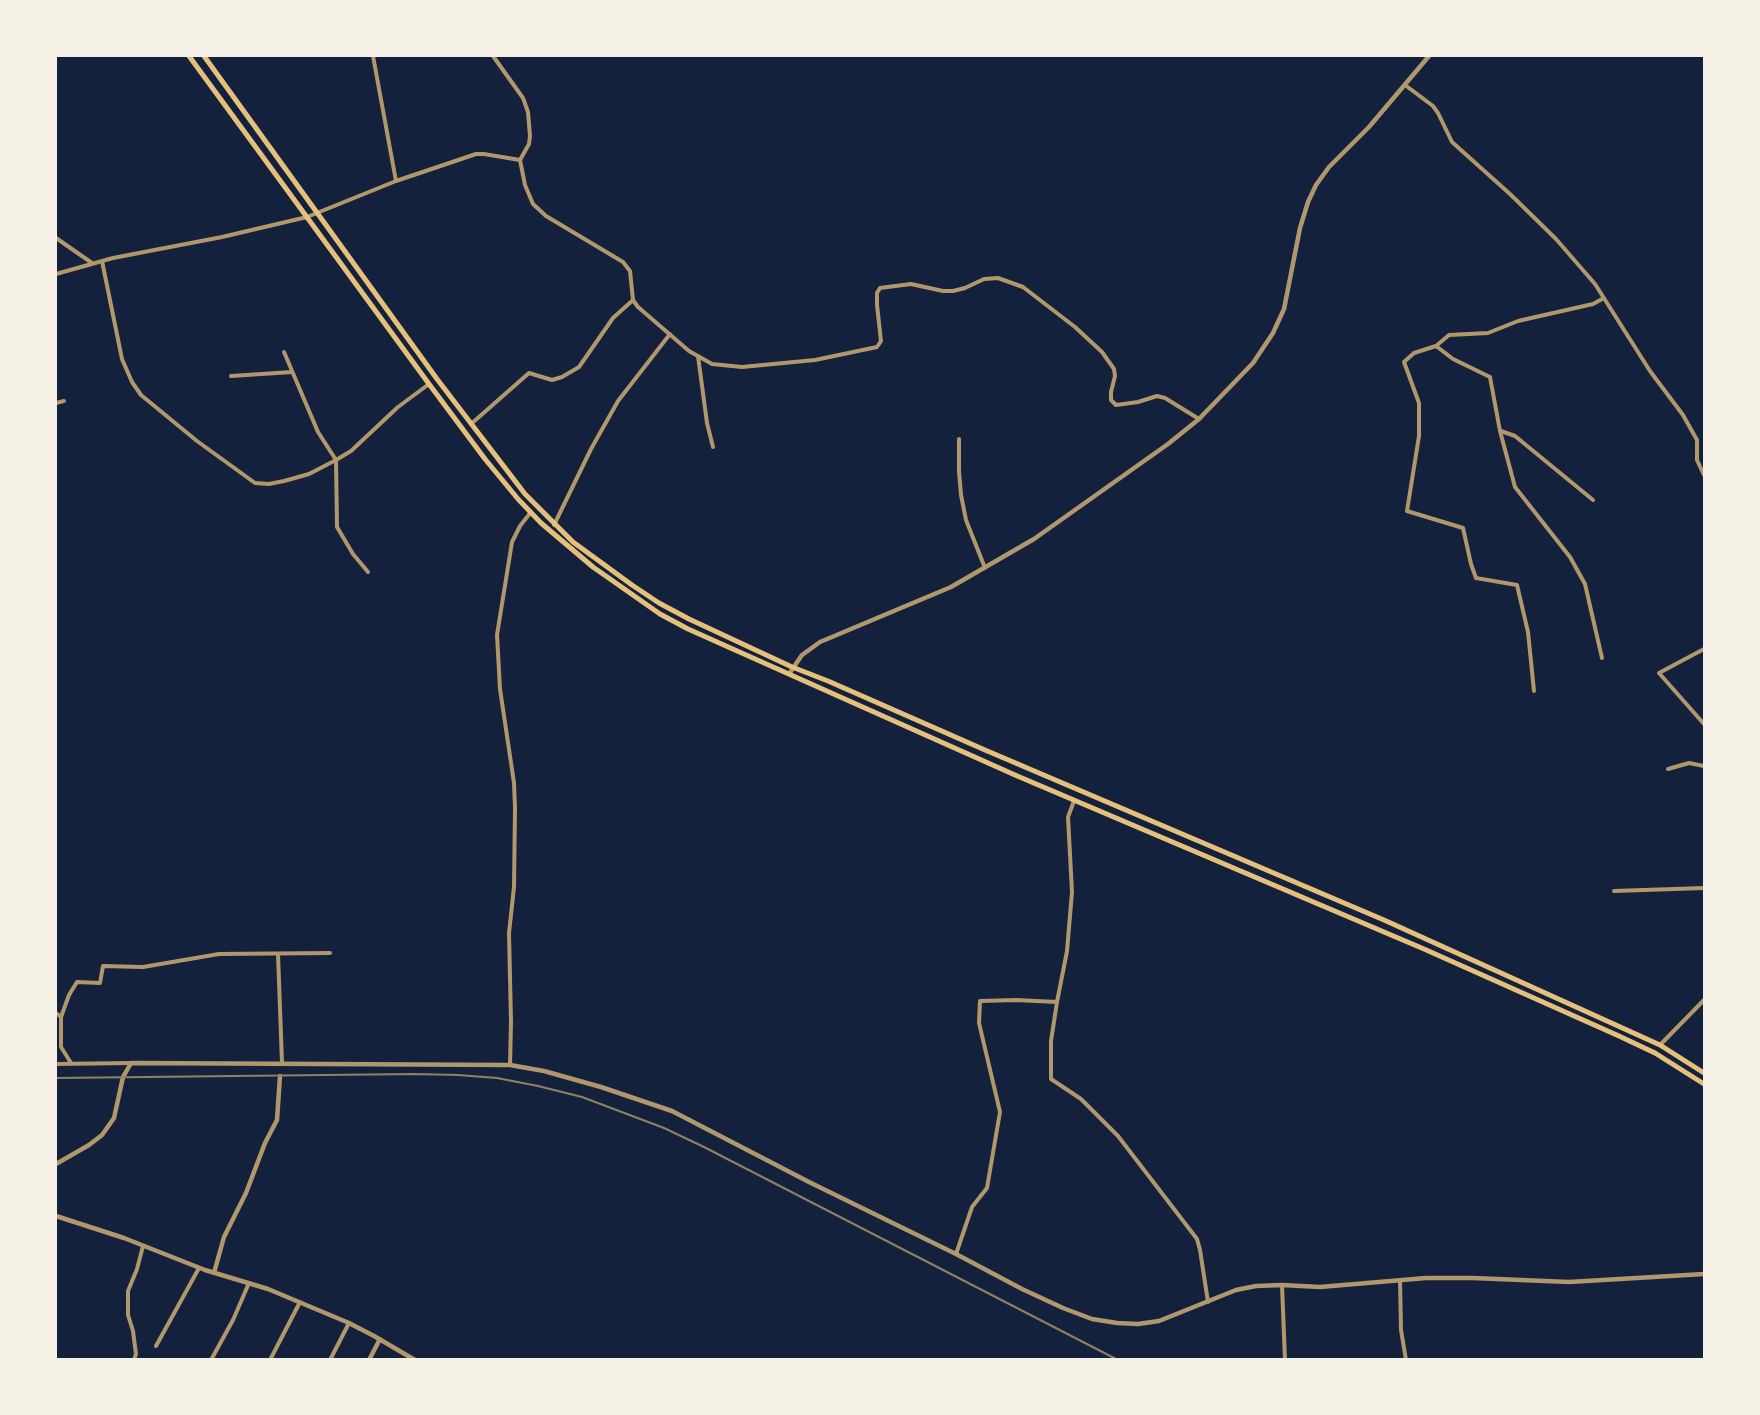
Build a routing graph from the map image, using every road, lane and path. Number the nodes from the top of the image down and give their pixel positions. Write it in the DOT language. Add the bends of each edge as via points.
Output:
graph roads {
  1 [pos="189,56"];
  2 [pos="204,56"];
  3 [pos="373,56"];
  4 [pos="493,56"];
  5 [pos="1429,56"];
  6 [pos="1405,85"];
  7 [pos="520,160"];
  8 [pos="396,181"];
  9 [pos="318,214"];
  10 [pos="307,217"];
  11 [pos="56,238"];
  12 [pos="102,261"];
  13 [pos="93,263"];
  14 [pos="56,274"];
  15 [pos="1604,298"];
  16 [pos="633,300"];
  17 [pos="670,334"];
  18 [pos="1436,346"];
  19 [pos="284,352"];
  20 [pos="699,356"];
  21 [pos="292,372"];
  22 [pos="231,376"];
  23 [pos="429,384"];
  24 [pos="64,401"];
  25 [pos="56,403"];
  26 [pos="1198,419"];
  27 [pos="471,424"];
  28 [pos="1500,431"];
  29 [pos="959,439"];
  30 [pos="713,447"];
  31 [pos="336,460"];
  32 [pos="1704,475"];
  33 [pos="1593,500"];
  34 [pos="531,512"];
  35 [pos="554,525"];
  36 [pos="986,568"];
  37 [pos="369,572"];
  38 [pos="1704,649"];
  39 [pos="1602,658"];
  40 [pos="792,667"];
  41 [pos="789,674"];
  42 [pos="1534,691"];
  43 [pos="1704,724"];
  44 [pos="1704,766"];
  45 [pos="1668,769"];
  46 [pos="1074,801"];
  47 [pos="1704,888"];
  48 [pos="1614,891"];
  49 [pos="330,953"];
  50 [pos="278,954"];
  51 [pos="1704,999"];
  52 [pos="1057,1002"];
  53 [pos="56,1013"];
  54 [pos="61,1017"];
  55 [pos="1617,1024"];
  56 [pos="1613,1034"];
  57 [pos="1660,1045"];
  58 [pos="131,1063"];
  59 [pos="282,1063"];
  60 [pos="56,1064"];
  61 [pos="71,1064"];
  62 [pos="510,1065"];
  63 [pos="1704,1073"];
  64 [pos="280,1076"];
  65 [pos="1704,1084"];
  66 [pos="56,1164"];
  67 [pos="56,1216"];
  68 [pos="143,1246"];
  69 [pos="956,1254"];
  70 [pos="199,1268"];
  71 [pos="214,1273"];
  72 [pos="1704,1274"];
  73 [pos="1400,1281"];
  74 [pos="249,1283"];
  75 [pos="1282,1285"];
  76 [pos="300,1302"];
  77 [pos="1208,1302"];
  78 [pos="349,1323"];
  79 [pos="380,1339"];
  80 [pos="156,1346"];
  81 [pos="134,1359"];
  82 [pos="212,1359"];
  83 [pos="270,1359"];
  84 [pos="330,1359"];
  85 [pos="369,1359"];
  86 [pos="415,1359"];
  87 [pos="1286,1359"];
  88 [pos="1406,1359"];
  1 -- 10 [label="main road"];
  2 -- 9 [label="main road"];
  3 -- 8 [label="street"];
  4 -- 7 [label="street" via="524,98 528,112 529,144"];
  5 -- 6 [label="street"];
  6 -- 15 [label="street" via="1432,106 1452,142 1556,239"];
  6 -- 26 [label="street" via="1316,185 1300,228 1284,309 1273,333 1253,363"];
  7 -- 8 [label="street" via="476,154"];
  7 -- 16 [label="street" via="533,204 546,216 623,262 630,272"];
  8 -- 9 [label="street"];
  9 -- 10 [label="street"];
  9 -- 27 [label="main road"];
  10 -- 12 [label="street"];
  10 -- 23 [label="main road"];
  11 -- 13 [label="street"];
  12 -- 13 [label="street"];
  12 -- 31 [label="street" via="122,359 141,395 255,483 269,484 309,474"];
  13 -- 14 [label="street"];
  15 -- 18 [label="street" via="1488,333 1449,335"];
  15 -- 32 [label="street" via="1650,372 1683,415 1697,440 1697,460"];
  16 -- 17 [label="street"];
  16 -- 27 [label="street" via="613,318 579,367 552,380 529,373"];
  17 -- 20 [label="street"];
  17 -- 35 [label="street" via="618,401"];
  18 -- 28 [label="street" via="1490,377"];
  18 -- 42 [label="street" via="1404,362 1419,403 1419,436 1407,511 1463,528 1476,578 1518,585"];
  19 -- 21 [label="street"];
  20 -- 26 [label="street" via="712,364 742,367 815,360 877,347 881,342 877,305 880,288 911,284 953,291 998,278 1023,287 1102,352 1114,369 1111,400 1116,405 1157,396"];
  20 -- 30 [label="street"];
  21 -- 22 [label="street"];
  21 -- 31 [label="street" via="318,432"];
  23 -- 31 [label="street"];
  23 -- 34 [label="main road"];
  24 -- 25 [label="street"];
  26 -- 36 [label="street" via="1086,503"];
  27 -- 35 [label="main road"];
  28 -- 33 [label="street" via="1515,436"];
  28 -- 39 [label="street" via="1515,487 1570,557 1585,584"];
  29 -- 36 [label="street" via="966,520"];
  31 -- 37 [label="street" via="337,527"];
  34 -- 41 [label="main road" via="593,567 660,614"];
  34 -- 62 [label="street" via="512,542 497,635 515,808 509,933"];
  35 -- 40 [label="main road" via="604,566 659,603"];
  36 -- 40 [label="street" via="951,587 820,642"];
  38 -- 43 [label="street" via="1659,674"];
  40 -- 41 [label="street"];
  40 -- 55 [label="main road"];
  41 -- 46 [label="main road"];
  44 -- 45 [label="street" via="1689,763"];
  46 -- 52 [label="street" via="1068,817 1072,892"];
  46 -- 56 [label="main road" via="1424,949"];
  47 -- 48 [label="street"];
  49 -- 50 [label="street"];
  50 -- 54 [label="street" via="219,954 143,967 103,966 100,983 77,982"];
  50 -- 59 [label="street"];
  51 -- 57 [label="street"];
  52 -- 69 [label="street" via="980,1001 979,1023 1000,1112 987,1188 972,1207"];
  52 -- 77 [label="street" via="1051,1079 1081,1099 1118,1136 1197,1239"];
  53 -- 54 [label="street"];
  54 -- 61 [label="street" via="62,1047"];
  55 -- 56 [label="main road"];
  55 -- 57 [label="main road"];
  56 -- 65 [label="main road" via="1655,1053"];
  57 -- 63 [label="main road"];
  58 -- 59 [label="street"];
  58 -- 61 [label="street"];
  58 -- 66 [label="street" via="123,1077 114,1118 102,1135"];
  59 -- 62 [label="street"];
  60 -- 61 [label="street"];
  62 -- 69 [label="street" via="602,1087 672,1111"];
  64 -- 71 [label="street" via="277,1120 224,1237"];
  67 -- 68 [label="street"];
  68 -- 70 [label="street"];
  68 -- 81 [label="street" via="129,1291"];
  69 -- 77 [label="street" via="1053,1304 1092,1319 1159,1322"];
  70 -- 71 [label="street"];
  70 -- 80 [label="street"];
  71 -- 74 [label="street"];
  72 -- 73 [label="street" via="1569,1282 1473,1278"];
  73 -- 75 [label="street" via="1320,1287"];
  73 -- 88 [label="street"];
  74 -- 76 [label="street"];
  74 -- 82 [label="street"];
  75 -- 77 [label="street" via="1236,1290"];
  75 -- 87 [label="street"];
  76 -- 78 [label="street"];
  76 -- 83 [label="street"];
  78 -- 79 [label="street"];
  78 -- 84 [label="street"];
  79 -- 85 [label="street"];
  79 -- 86 [label="street"];
}
